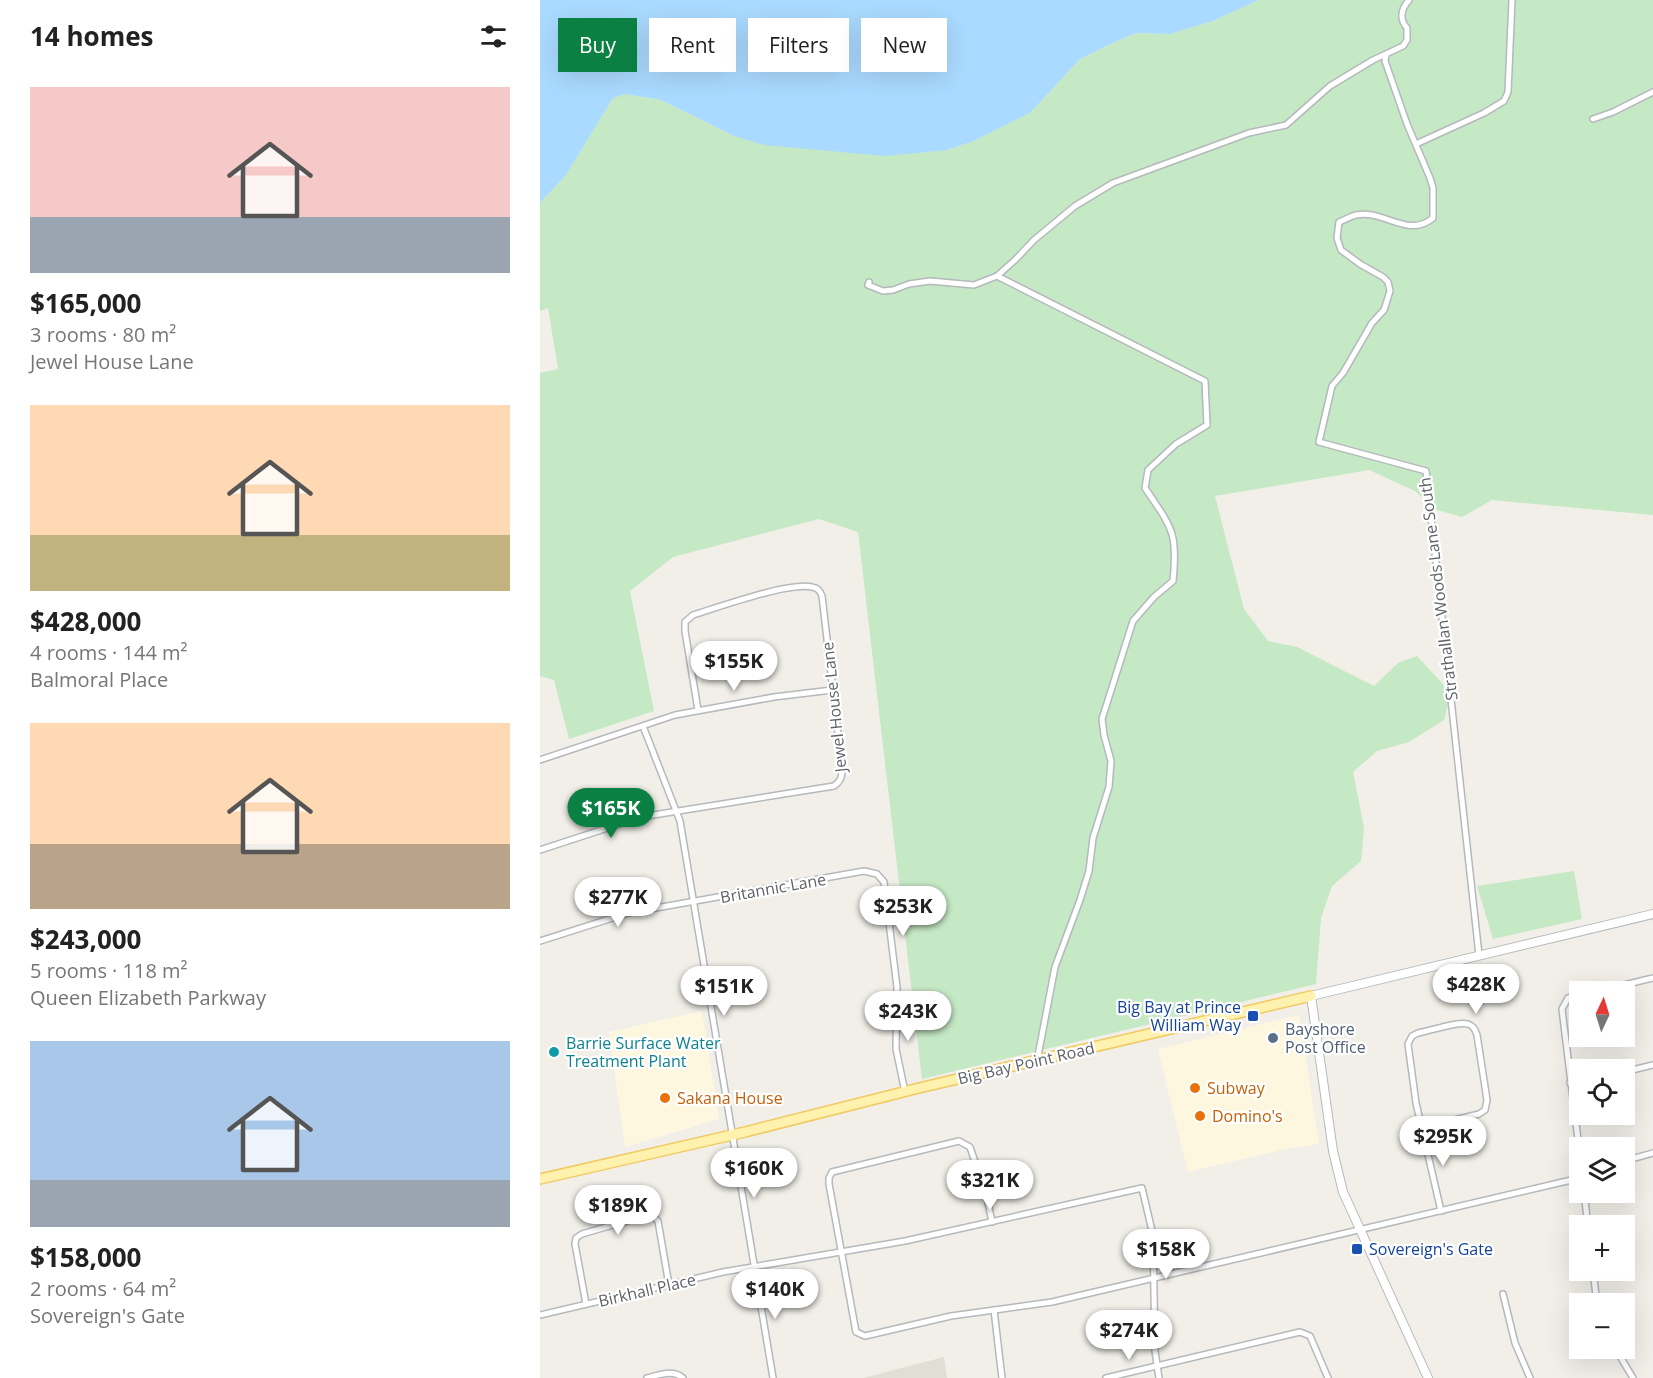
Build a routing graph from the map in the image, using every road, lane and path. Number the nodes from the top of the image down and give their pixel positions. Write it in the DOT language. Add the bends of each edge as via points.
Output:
graph roads {
  1 [pos="1409,0"];
  2 [pos="1512,0"];
  3 [pos="1386,55"];
  4 [pos="1653,92"];
  5 [pos="1593,118"];
  6 [pos="1416,144"];
  7 [pos="997,276"];
  8 [pos="869,282"];
  9 [pos="832,690"];
  10 [pos="698,710"];
  11 [pos="643,726"];
  12 [pos="540,760"];
  13 [pos="676,810"];
  14 [pos="540,850"];
  15 [pos="693,902"];
  16 [pos="1653,914"];
  17 [pos="540,941"];
  18 [pos="1479,955"];
  19 [pos="1653,978"];
  20 [pos="1635,982"];
  21 [pos="1311,996"];
  22 [pos="1569,998"];
  23 [pos="1037,1060"];
  24 [pos="1653,1065"];
  25 [pos="1635,1069"];
  26 [pos="1569,1074"];
  27 [pos="905,1092"];
  28 [pos="1422,1128"];
  29 [pos="732,1135"];
  30 [pos="1653,1153"];
  31 [pos="1635,1158"];
  32 [pos="540,1179"];
  33 [pos="1569,1181"];
  34 [pos="1441,1211"];
  35 [pos="992,1222"];
  36 [pos="1359,1230"];
  37 [pos="841,1252"];
  38 [pos="755,1266"];
  39 [pos="1154,1278"];
  40 [pos="669,1285"];
  41 [pos="1503,1294"];
  42 [pos="585,1304"];
  43 [pos="994,1310"];
  44 [pos="540,1315"];
  45 [pos="1622,1359"];
  46 [pos="1157,1366"];
  47 [pos="647,1378"];
  48 [pos="683,1378"];
  49 [pos="773,1378"];
  50 [pos="1002,1378"];
  51 [pos="1106,1378"];
  52 [pos="1159,1378"];
  53 [pos="1328,1378"];
  54 [pos="1428,1378"];
  55 [pos="1530,1378"];
  56 [pos="1633,1378"];
  1 -- 3 [label="street" via="1402,12 1407,40"];
  2 -- 6 [label="street" via="1508,92 1504,101"];
  3 -- 6 [label="street, Strathallan Woods Lane South"];
  3 -- 7 [label="street" via="1330,86 1286,125 1249,133 1113,183 1075,206"];
  4 -- 5 [label="street"];
  6 -- 18 [label="street, Strathallan Woods Lane South" via="1433,188 1433,218 1413,226 1358,214 1339,222 1337,238 1341,250 1383,277 1390,291 1384,309 1332,386 1319,442 1426,471"];
  7 -- 8 [label="street" via="974,285 930,281 883,291 868,285"];
  7 -- 23 [label="street" via="1205,381 1208,425 1176,444 1148,470 1145,488 1171,526 1176,550 1173,581 1133,621 1102,719 1111,761 1109,787 1093,837 1089,871 1055,967"];
  9 -- 10 [label="street"];
  9 -- 10 [label="street, Jewel House Lane" via="822,596 812,587 778,590 693,615 686,622"];
  9 -- 13 [label="street, Jewel House Lane" via="842,768 838,783"];
  10 -- 11 [label="street"];
  11 -- 12 [label="street"];
  11 -- 13 [label="street"];
  13 -- 14 [label="street, Jewel House Lane" via="641,817"];
  13 -- 15 [label="street"];
  15 -- 17 [label="street, Britannic Lane" via="628,913"];
  15 -- 27 [label="street, Britannic Lane" via="864,871 877,874 884,882 897,987 896,1049"];
  15 -- 29 [label="street"];
  16 -- 18 [label="street, Big Bay Point Road"];
  18 -- 21 [label="street, Big Bay Point Road"];
  19 -- 20 [label="street"];
  21 -- 23 [label="main road, Big Bay Point Road"];
  21 -- 36 [label="street" via="1336,1165"];
  22 -- 26 [label="street" via="1562,1009"];
  23 -- 27 [label="main road, Big Bay Point Road"];
  24 -- 25 [label="street"];
  27 -- 29 [label="main road, Big Bay Point Road"];
  28 -- 28 [label="street" via="1479,1114 1486,1108 1477,1035 1469,1024 1418,1034 1408,1041"];
  28 -- 34 [label="street"];
  29 -- 32 [label="main road, Big Bay Point Road"];
  29 -- 38 [label="street"];
  30 -- 31 [label="street"];
  33 -- 34 [label="street"];
  34 -- 36 [label="street"];
  35 -- 37 [label="street, Birkhall Place"];
  35 -- 37 [label="street" via="970,1148 959,1141 831,1173 828,1179"];
  35 -- 39 [label="street, Birkhall Place" via="1142,1188 1153,1235"];
  36 -- 39 [label="street"];
  36 -- 54 [label="street"];
  37 -- 38 [label="street, Birkhall Place"];
  37 -- 43 [label="street" via="858,1335"];
  38 -- 40 [label="street, Birkhall Place"];
  38 -- 49 [label="street"];
  39 -- 43 [label="street" via="1052,1302"];
  39 -- 46 [label="street"];
  40 -- 42 [label="street, Birkhall Place"];
  40 -- 42 [label="street" via="658,1223 654,1216 647,1215 576,1238"];
  41 -- 55 [label="street" via="1515,1343"];
  42 -- 44 [label="street, Birkhall Place"];
  43 -- 50 [label="street"];
  45 -- 56 [label="street"];
  46 -- 51 [label="street"];
  46 -- 52 [label="street"];
  46 -- 53 [label="street" via="1300,1332 1313,1341"];
  47 -- 48 [label="street" via="673,1373"];
}
